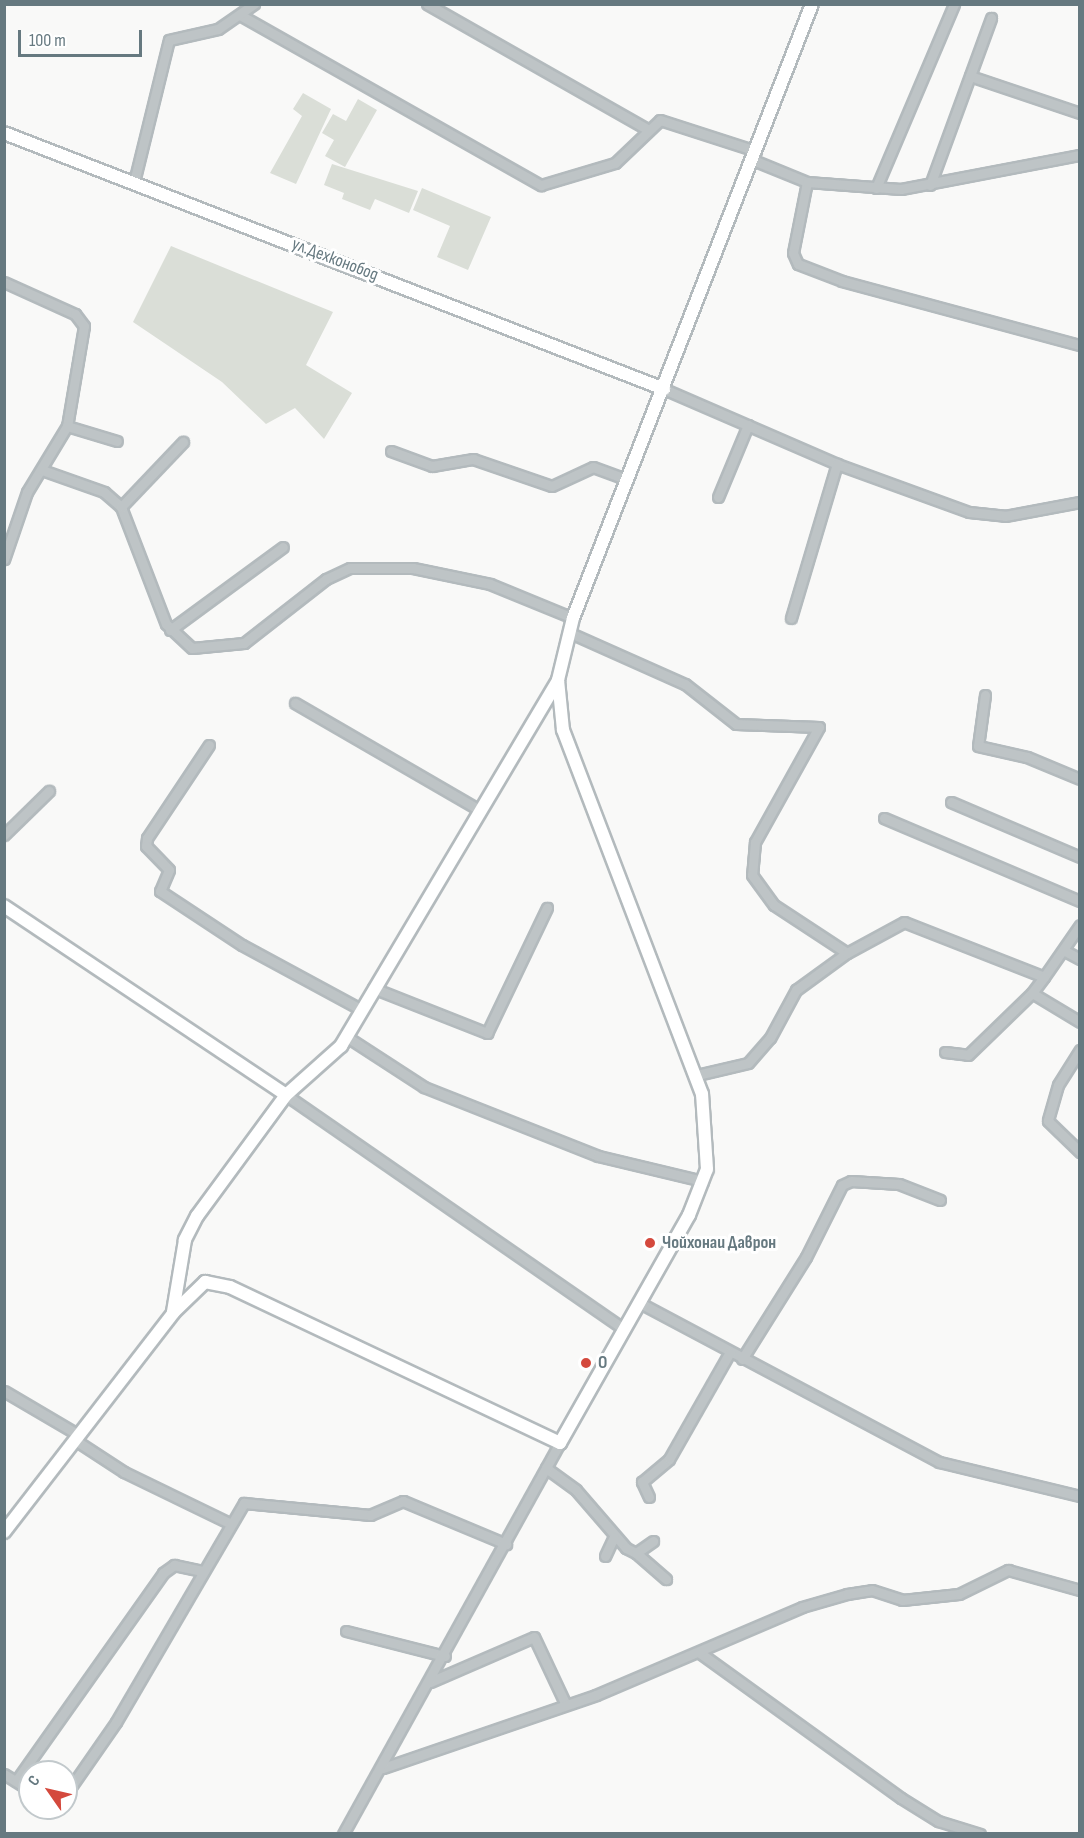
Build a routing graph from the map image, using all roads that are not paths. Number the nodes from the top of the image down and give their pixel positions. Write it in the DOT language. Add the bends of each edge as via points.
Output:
graph roads {
  1 [pos="254,4"];
  2 [pos="427,4"];
  3 [pos="812,4"];
  4 [pos="954,4"];
  5 [pos="240,15"];
  6 [pos="991,18"];
  7 [pos="970,76"];
  8 [pos="1080,113"];
  9 [pos="647,129"];
  10 [pos="4,133"];
  11 [pos="1080,155"];
  12 [pos="755,156"];
  13 [pos="134,182"];
  14 [pos="807,182"];
  15 [pos="930,185"];
  16 [pos="876,188"];
  17 [pos="4,282"];
  18 [pos="1080,345"];
  19 [pos="664,389"];
  20 [pos="748,425"];
  21 [pos="67,426"];
  22 [pos="117,441"];
  23 [pos="183,442"];
  24 [pos="391,451"];
  25 [pos="837,464"];
  26 [pos="42,470"];
  27 [pos="628,480"];
  28 [pos="718,497"];
  29 [pos="1080,502"];
  30 [pos="121,507"];
  31 [pos="283,547"];
  32 [pos="4,559"];
  33 [pos="573,618"];
  34 [pos="791,618"];
  35 [pos="170,630"];
  36 [pos="568,632"];
  37 [pos="558,680"];
  38 [pos="985,695"];
  39 [pos="295,703"];
  40 [pos="209,745"];
  41 [pos="1080,779"];
  42 [pos="49,791"];
  43 [pos="951,802"];
  44 [pos="478,809"];
  45 [pos="884,818"];
  46 [pos="4,835"];
  47 [pos="1080,857"];
  48 [pos="1080,901"];
  49 [pos="4,906"];
  50 [pos="547,908"];
  51 [pos="1080,925"];
  52 [pos="1065,951"];
  53 [pos="847,953"];
  54 [pos="1080,959"];
  55 [pos="1044,977"];
  56 [pos="373,988"];
  57 [pos="1032,993"];
  58 [pos="362,1010"];
  59 [pos="1080,1022"];
  60 [pos="347,1037"];
  61 [pos="1080,1050"];
  62 [pos="945,1052"];
  63 [pos="697,1075"];
  64 [pos="286,1095"];
  65 [pos="1080,1152"];
  66 [pos="703,1181"];
  67 [pos="940,1200"];
  68 [pos="640,1303"];
  69 [pos="173,1313"];
  70 [pos="623,1328"];
  71 [pos="730,1352"];
  72 [pos="742,1359"];
  73 [pos="4,1391"];
  74 [pos="77,1438"];
  75 [pos="560,1443"];
  76 [pos="546,1468"];
  77 [pos="1080,1496"];
  78 [pos="649,1497"];
  79 [pos="230,1523"];
  80 [pos="4,1532"];
  81 [pos="614,1537"];
  82 [pos="652,1541"];
  83 [pos="506,1544"];
  84 [pos="636,1553"];
  85 [pos="605,1556"];
  86 [pos="203,1571"];
  87 [pos="666,1579"];
  88 [pos="1080,1590"];
  89 [pos="346,1632"];
  90 [pos="700,1653"];
  91 [pos="445,1656"];
  92 [pos="430,1683"];
  93 [pos="566,1706"];
  94 [pos="383,1768"];
  95 [pos="4,1774"];
  96 [pos="78,1777"];
  97 [pos="16,1781"];
  98 [pos="343,1833"];
  99 [pos="980,1833"];
  1 -- 5 [label="street"];
  2 -- 9 [label="street"];
  3 -- 12 [label="main road"];
  4 -- 16 [label="street"];
  5 -- 9 [label="street" via="541,185 615,163"];
  5 -- 13 [label="street" via="218,29 169,40"];
  6 -- 7 [label="street"];
  7 -- 8 [label="street"];
  7 -- 15 [label="street"];
  9 -- 12 [label="street" via="660,120"];
  10 -- 13 [label="main road, ул.Дехконобод"];
  11 -- 15 [label="street"];
  12 -- 14 [label="street"];
  12 -- 19 [label="main road"];
  13 -- 19 [label="main road, ул.Дехконобод"];
  14 -- 16 [label="street"];
  14 -- 18 [label="street" via="792,253 798,264 842,281"];
  15 -- 16 [label="street"];
  17 -- 21 [label="street" via="75,314 84,326"];
  19 -- 20 [label="street"];
  19 -- 27 [label="main road"];
  20 -- 25 [label="street"];
  20 -- 28 [label="street"];
  21 -- 22 [label="street"];
  21 -- 26 [label="street"];
  23 -- 30 [label="street"];
  24 -- 27 [label="street" via="432,466 473,459 552,486 593,467"];
  25 -- 29 [label="street" via="986,515"];
  25 -- 34 [label="street"];
  26 -- 30 [label="street" via="104,492"];
  26 -- 32 [label="street" via="27,492"];
  27 -- 33 [label="main road"];
  30 -- 35 [label="street"];
  31 -- 35 [label="street"];
  33 -- 35 [label="street" via="482,582 413,568 350,568 332,575 235,646 192,648"];
  33 -- 36 [label="main road"];
  36 -- 37 [label="main road"];
  36 -- 53 [label="street" via="685,684 736,724 819,727 755,842 752,875 774,905"];
  37 -- 44 [label="main road"];
  37 -- 63 [label="main road" via="563,730"];
  38 -- 41 [label="street" via="978,746 1028,757"];
  39 -- 44 [label="street"];
  40 -- 58 [label="street" via="147,838 146,846 169,870 160,891 252,951"];
  42 -- 46 [label="street"];
  43 -- 47 [label="street"];
  44 -- 56 [label="main road"];
  45 -- 48 [label="street"];
  49 -- 64 [label="main road"];
  50 -- 56 [label="street" via="487,1033"];
  51 -- 52 [label="street"];
  52 -- 54 [label="street"];
  52 -- 55 [label="street"];
  53 -- 55 [label="street" via="911,922"];
  53 -- 63 [label="street" via="796,990 770,1038 748,1063"];
  55 -- 57 [label="street"];
  56 -- 58 [label="main road"];
  57 -- 59 [label="street"];
  57 -- 62 [label="street" via="968,1055"];
  58 -- 60 [label="main road"];
  60 -- 64 [label="main road" via="328,1062"];
  60 -- 66 [label="street" via="424,1088 608,1159"];
  61 -- 65 [label="street" via="1058,1085 1048,1121"];
  63 -- 66 [label="main road" via="709,1144"];
  64 -- 69 [label="main road" via="197,1216 185,1240"];
  64 -- 70 [label="street"];
  66 -- 68 [label="main road"];
  67 -- 72 [label="street" via="899,1184 851,1181 842,1185 806,1257"];
  68 -- 70 [label="main road"];
  68 -- 71 [label="street"];
  69 -- 74 [label="main road"];
  69 -- 75 [label="main road" via="194,1289 217,1282"];
  70 -- 75 [label="main road"];
  71 -- 72 [label="street"];
  71 -- 78 [label="street" via="669,1459 642,1482"];
  72 -- 77 [label="street" via="939,1462"];
  73 -- 74 [label="street"];
  74 -- 79 [label="street" via="124,1472"];
  74 -- 80 [label="main road"];
  75 -- 76 [label="street"];
  76 -- 81 [label="street" via="576,1490"];
  76 -- 83 [label="street"];
  79 -- 83 [label="street" via="244,1503 370,1515 403,1501"];
  79 -- 86 [label="street"];
  81 -- 84 [label="street"];
  81 -- 85 [label="street"];
  82 -- 84 [label="street"];
  83 -- 91 [label="street"];
  84 -- 87 [label="street"];
  86 -- 96 [label="street" via="121,1714"];
  86 -- 97 [label="street" via="174,1565 163,1573"];
  88 -- 90 [label="street" via="1008,1570 959,1594 902,1600 865,1590 802,1607"];
  89 -- 91 [label="street"];
  90 -- 93 [label="street"];
  90 -- 99 [label="street" via="901,1798 938,1821"];
  91 -- 92 [label="street"];
  92 -- 93 [label="street" via="534,1637"];
  92 -- 94 [label="street"];
  93 -- 94 [label="street"];
  94 -- 98 [label="street"];
  95 -- 97 [label="street"];
}
